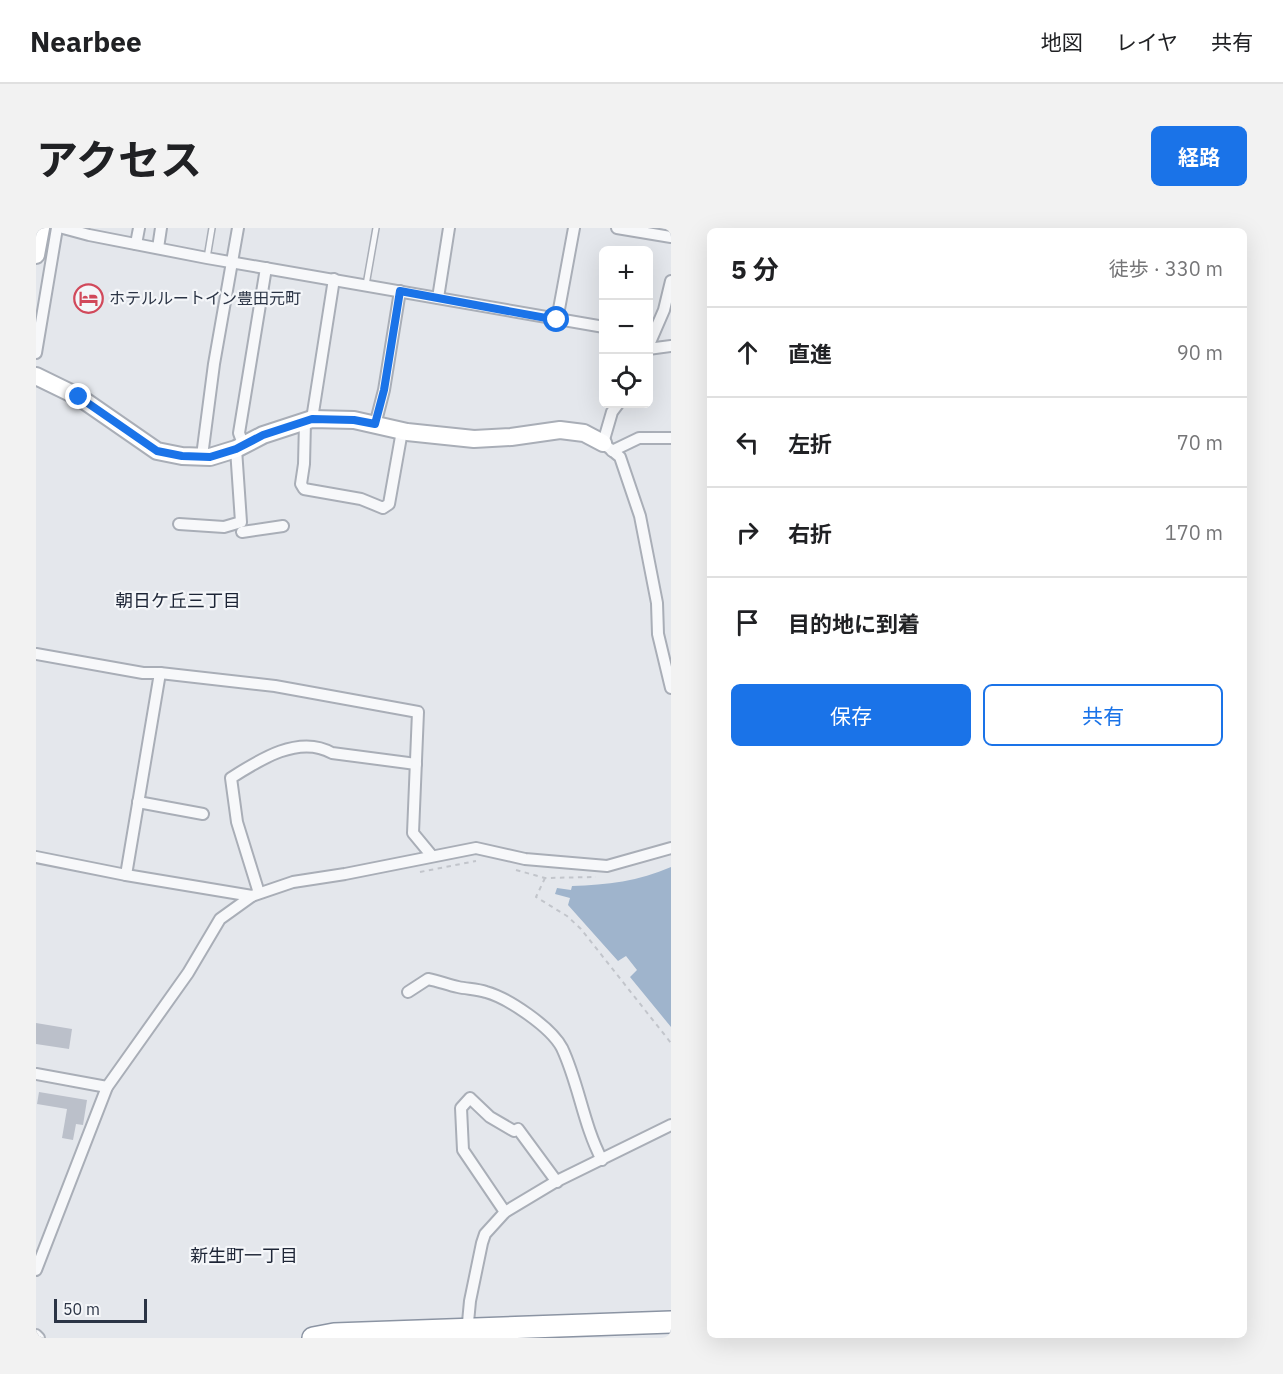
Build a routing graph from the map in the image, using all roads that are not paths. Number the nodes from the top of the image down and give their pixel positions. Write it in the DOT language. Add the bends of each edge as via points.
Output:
graph roads {
  1 [pos="41,228"];
  2 [pos="57,228"];
  3 [pos="63,228"];
  4 [pos="139,228"];
  5 [pos="161,228"];
  6 [pos="212,228"];
  7 [pos="238,228"];
  8 [pos="376,228"];
  9 [pos="449,228"];
  10 [pos="574,228"];
  11 [pos="618,228"];
  12 [pos="671,237"];
  13 [pos="136,244"];
  14 [pos="158,248"];
  15 [pos="36,255"];
  16 [pos="207,258"];
  17 [pos="231,262"];
  18 [pos="266,268"];
  19 [pos="334,279"];
  20 [pos="671,280"];
  21 [pos="366,285"];
  22 [pos="400,291"];
  23 [pos="438,298"];
  24 [pos="36,309"];
  25 [pos="42,320"];
  26 [pos="557,320"];
  27 [pos="599,326"];
  28 [pos="653,333"];
  29 [pos="671,346"];
  30 [pos="653,348"];
  31 [pos="36,353"];
  32 [pos="36,376"];
  33 [pos="615,408"];
  34 [pos="308,420"];
  35 [pos="375,424"];
  36 [pos="402,431"];
  37 [pos="671,438"];
  38 [pos="240,447"];
  39 [pos="608,447"];
  40 [pos="202,456"];
  41 [pos="179,524"];
  42 [pos="283,526"];
  43 [pos="242,532"];
  44 [pos="36,654"];
  45 [pos="160,673"];
  46 [pos="671,688"];
  47 [pos="416,764"];
  48 [pos="138,802"];
  49 [pos="203,814"];
  50 [pos="671,848"];
  51 [pos="432,856"];
  52 [pos="36,857"];
  53 [pos="126,875"];
  54 [pos="255,895"];
  55 [pos="408,992"];
  56 [pos="36,1074"];
  57 [pos="108,1088"];
  58 [pos="671,1125"];
  59 [pos="602,1160"];
  60 [pos="557,1182"];
  61 [pos="505,1212"];
  62 [pos="36,1270"];
  63 [pos="671,1322"];
  64 [pos="466,1333"];
  65 [pos="36,1335"];
  66 [pos="39,1338"];
  67 [pos="313,1338"];
  1 -- 15 [label="street"];
  2 -- 25 [label="street"];
  3 -- 13 [label="street"];
  4 -- 13 [label="street"];
  5 -- 14 [label="street"];
  6 -- 16 [label="lane"];
  7 -- 17 [label="street"];
  8 -- 21 [label="lane"];
  9 -- 23 [label="street"];
  10 -- 26 [label="street"];
  11 -- 12 [label="street"];
  13 -- 14 [label="street"];
  14 -- 16 [label="street"];
  16 -- 17 [label="street"];
  17 -- 18 [label="street"];
  17 -- 40 [label="street"];
  18 -- 19 [label="street"];
  18 -- 38 [label="street" via="239,433"];
  19 -- 21 [label="street"];
  19 -- 34 [label="street"];
  20 -- 28 [label="street" via="664,310"];
  21 -- 22 [label="street"];
  22 -- 23 [label="street"];
  22 -- 35 [label="street"];
  23 -- 26 [label="street"];
  24 -- 25 [label="street"];
  25 -- 31 [label="street"];
  26 -- 27 [label="street"];
  29 -- 30 [label="street"];
  32 -- 40 [label="street" via="79,397 157,451"];
  33 -- 39 [label="street"];
  34 -- 35 [label="street"];
  34 -- 36 [label="street" via="301,484 304,489 361,498 383,508 389,504"];
  34 -- 38 [label="street"];
  35 -- 36 [label="street"];
  36 -- 39 [label="street" via="474,439 560,430 584,433"];
  37 -- 39 [label="street" via="639,438"];
  38 -- 40 [label="street"];
  38 -- 43 [label="street"];
  39 -- 46 [label="street" via="620,457 640,516 657,603 658,634"];
  41 -- 43 [label="street"];
  42 -- 43 [label="street"];
  44 -- 45 [label="street"];
  45 -- 47 [label="street" via="275,686 418,712"];
  45 -- 48 [label="street"];
  47 -- 51 [label="street" via="413,833"];
  47 -- 54 [label="street" via="296,746 256,762 231,778"];
  48 -- 49 [label="street"];
  48 -- 53 [label="street"];
  50 -- 51 [label="street" via="607,866 525,859 476,848"];
  51 -- 54 [label="street" via="293,882"];
  52 -- 53 [label="street"];
  53 -- 54 [label="street"];
  54 -- 57 [label="street" via="220,919 188,973"];
  55 -- 59 [label="street" via="428,979 487,992 544,1026 561,1047"];
  56 -- 57 [label="street"];
  57 -- 62 [label="street"];
  58 -- 59 [label="street"];
  59 -- 60 [label="street"];
  60 -- 61 [label="street"];
  60 -- 61 [label="street" via="518,1129 514,1131 490,1117 470,1098 461,1108 463,1150"];
  61 -- 64 [label="street" via="485,1234"];
  63 -- 64 [label="highway"];
  64 -- 67 [label="highway" via="334,1334"];
  65 -- 66 [label="street"];
}
